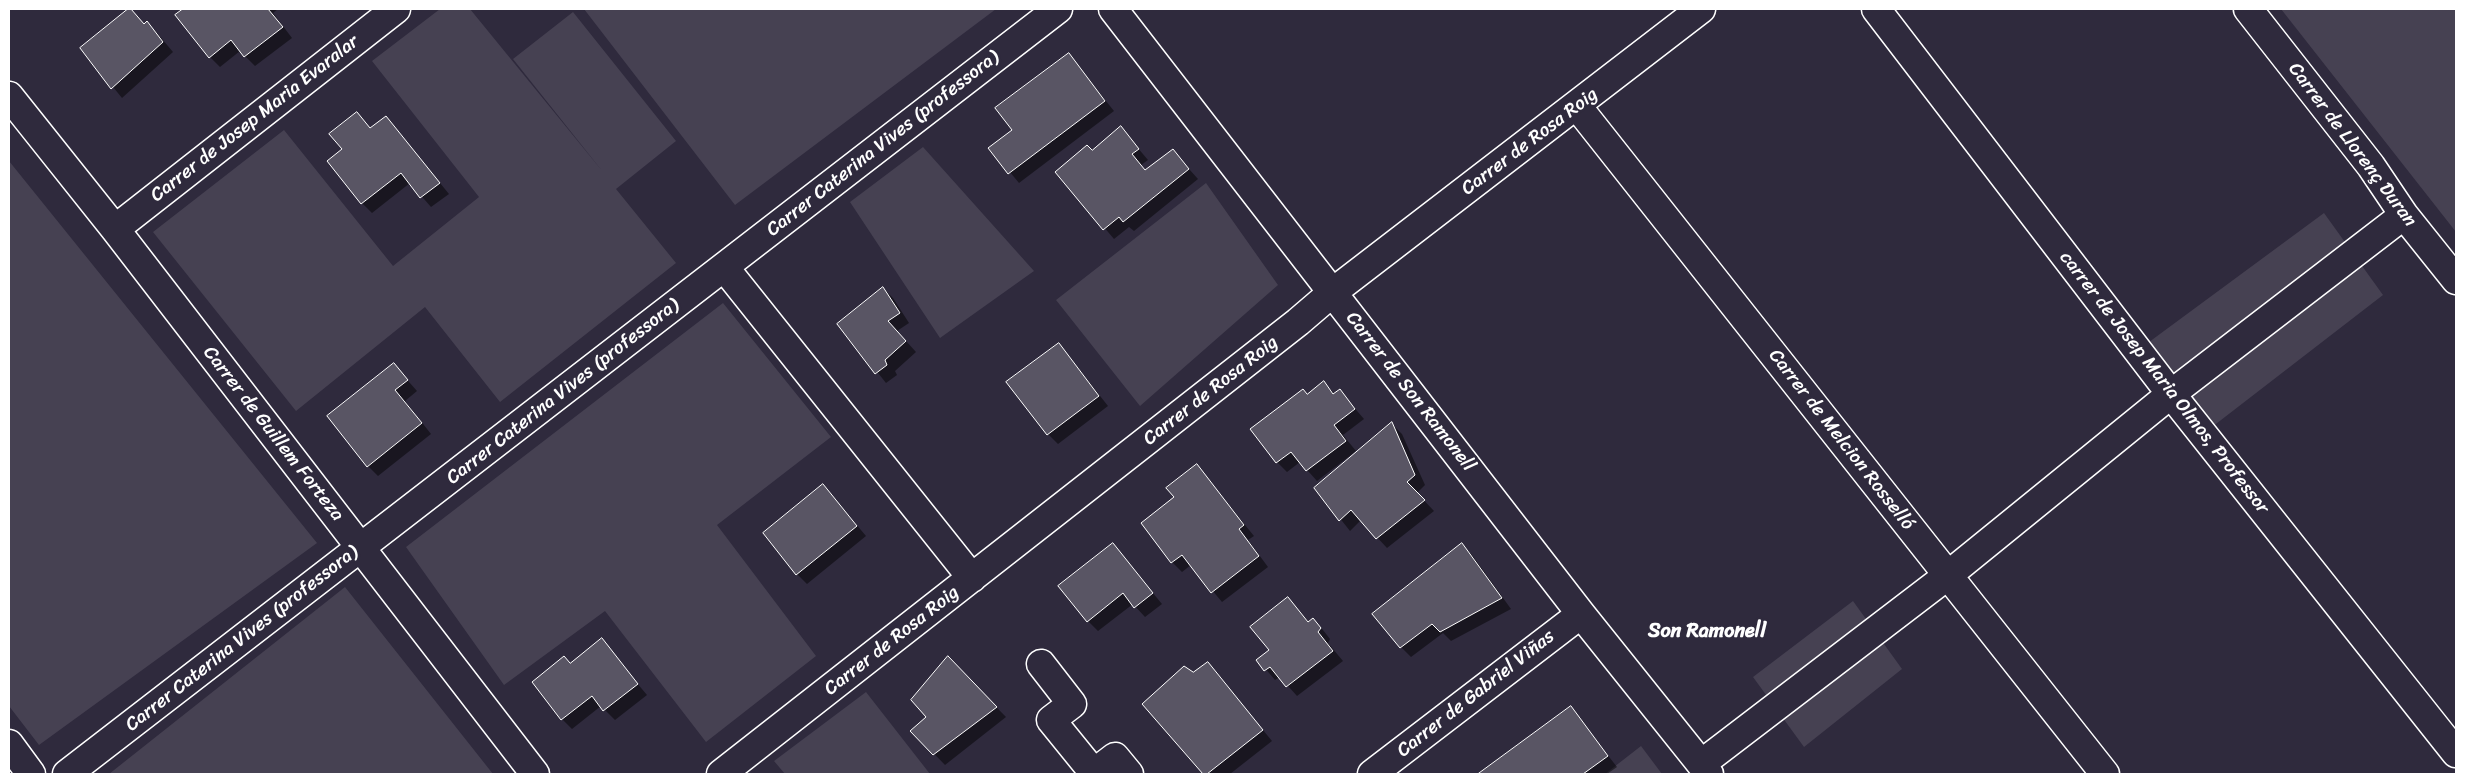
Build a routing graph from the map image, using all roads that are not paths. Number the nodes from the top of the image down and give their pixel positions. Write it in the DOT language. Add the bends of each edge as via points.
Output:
graph roads {
  1 [pos="396,9"];
  2 [pos="1058,9"];
  3 [pos="1113,9"];
  4 [pos="1701,9"];
  5 [pos="1876,9"];
  6 [pos="2248,9"];
  7 [pos="9,96"];
  8 [pos="1577,106"];
  9 [pos="2404,215"];
  10 [pos="115,229"];
  11 [pos="724,267"];
  12 [pos="2456,280"];
  13 [pos="1333,292"];
  14 [pos="2171,394"];
  15 [pos="360,548"];
  16 [pos="1947,576"];
  17 [pos="972,578"];
  18 [pos="1581,614"];
  19 [pos="1041,664"];
  20 [pos="9,744"];
  21 [pos="2456,753"];
  22 [pos="1705,769"];
  23 [pos="31,774"];
  24 [pos="67,774"];
  25 [pos="535,774"];
  26 [pos="721,774"];
  27 [pos="1129,774"];
  28 [pos="1372,774"];
  29 [pos="2104,774"];
  1 -- 10 [label="street, Carrer de Josep Maria Evaralar"];
  2 -- 11 [label="street, Carrer Caterina Vives (professora)"];
  3 -- 13 [label="street, Carrer de Son Ramonell"];
  4 -- 8 [label="street, Carrer de Rosa Roig"];
  5 -- 14 [label="street, carrer de Josep Maria Olmos, Professor"];
  6 -- 9 [label="street, Carrer de Llorenç Duran" via="2371,166"];
  7 -- 10 [label="street, Carrer de Guillem Forteza"];
  8 -- 13 [label="street, Carrer de Rosa Roig"];
  8 -- 16 [label="street, Carrer de Melcion Rosselló"];
  9 -- 12 [label="street, Carrer de Llorenç Duran"];
  9 -- 14 [label="street"];
  10 -- 15 [label="street, Carrer de Guillem Forteza"];
  11 -- 15 [label="street, Carrer Caterina Vives (professora)"];
  11 -- 17 [label="street"];
  13 -- 17 [label="street, Carrer de Rosa Roig"];
  13 -- 18 [label="street, Carrer de Son Ramonell"];
  14 -- 16 [label="street"];
  14 -- 21 [label="street, carrer de Josep Maria Olmos, Professor"];
  15 -- 24 [label="street, Carrer Caterina Vives (professora)"];
  15 -- 25 [label="street, Carrer de Guillem Forteza"];
  16 -- 22 [label="street"];
  16 -- 29 [label="street, Carrer de Melcion Rosselló"];
  17 -- 26 [label="street, Carrer de Rosa Roig"];
  18 -- 22 [label="street, Carrer de Son Ramonell"];
  18 -- 28 [label="street, Carrer de Gabriel Viñas"];
  19 -- 27 [label="street" via="1072,704 1051,720 1094,772 1115,757"];
  20 -- 23 [label="street"];
}
